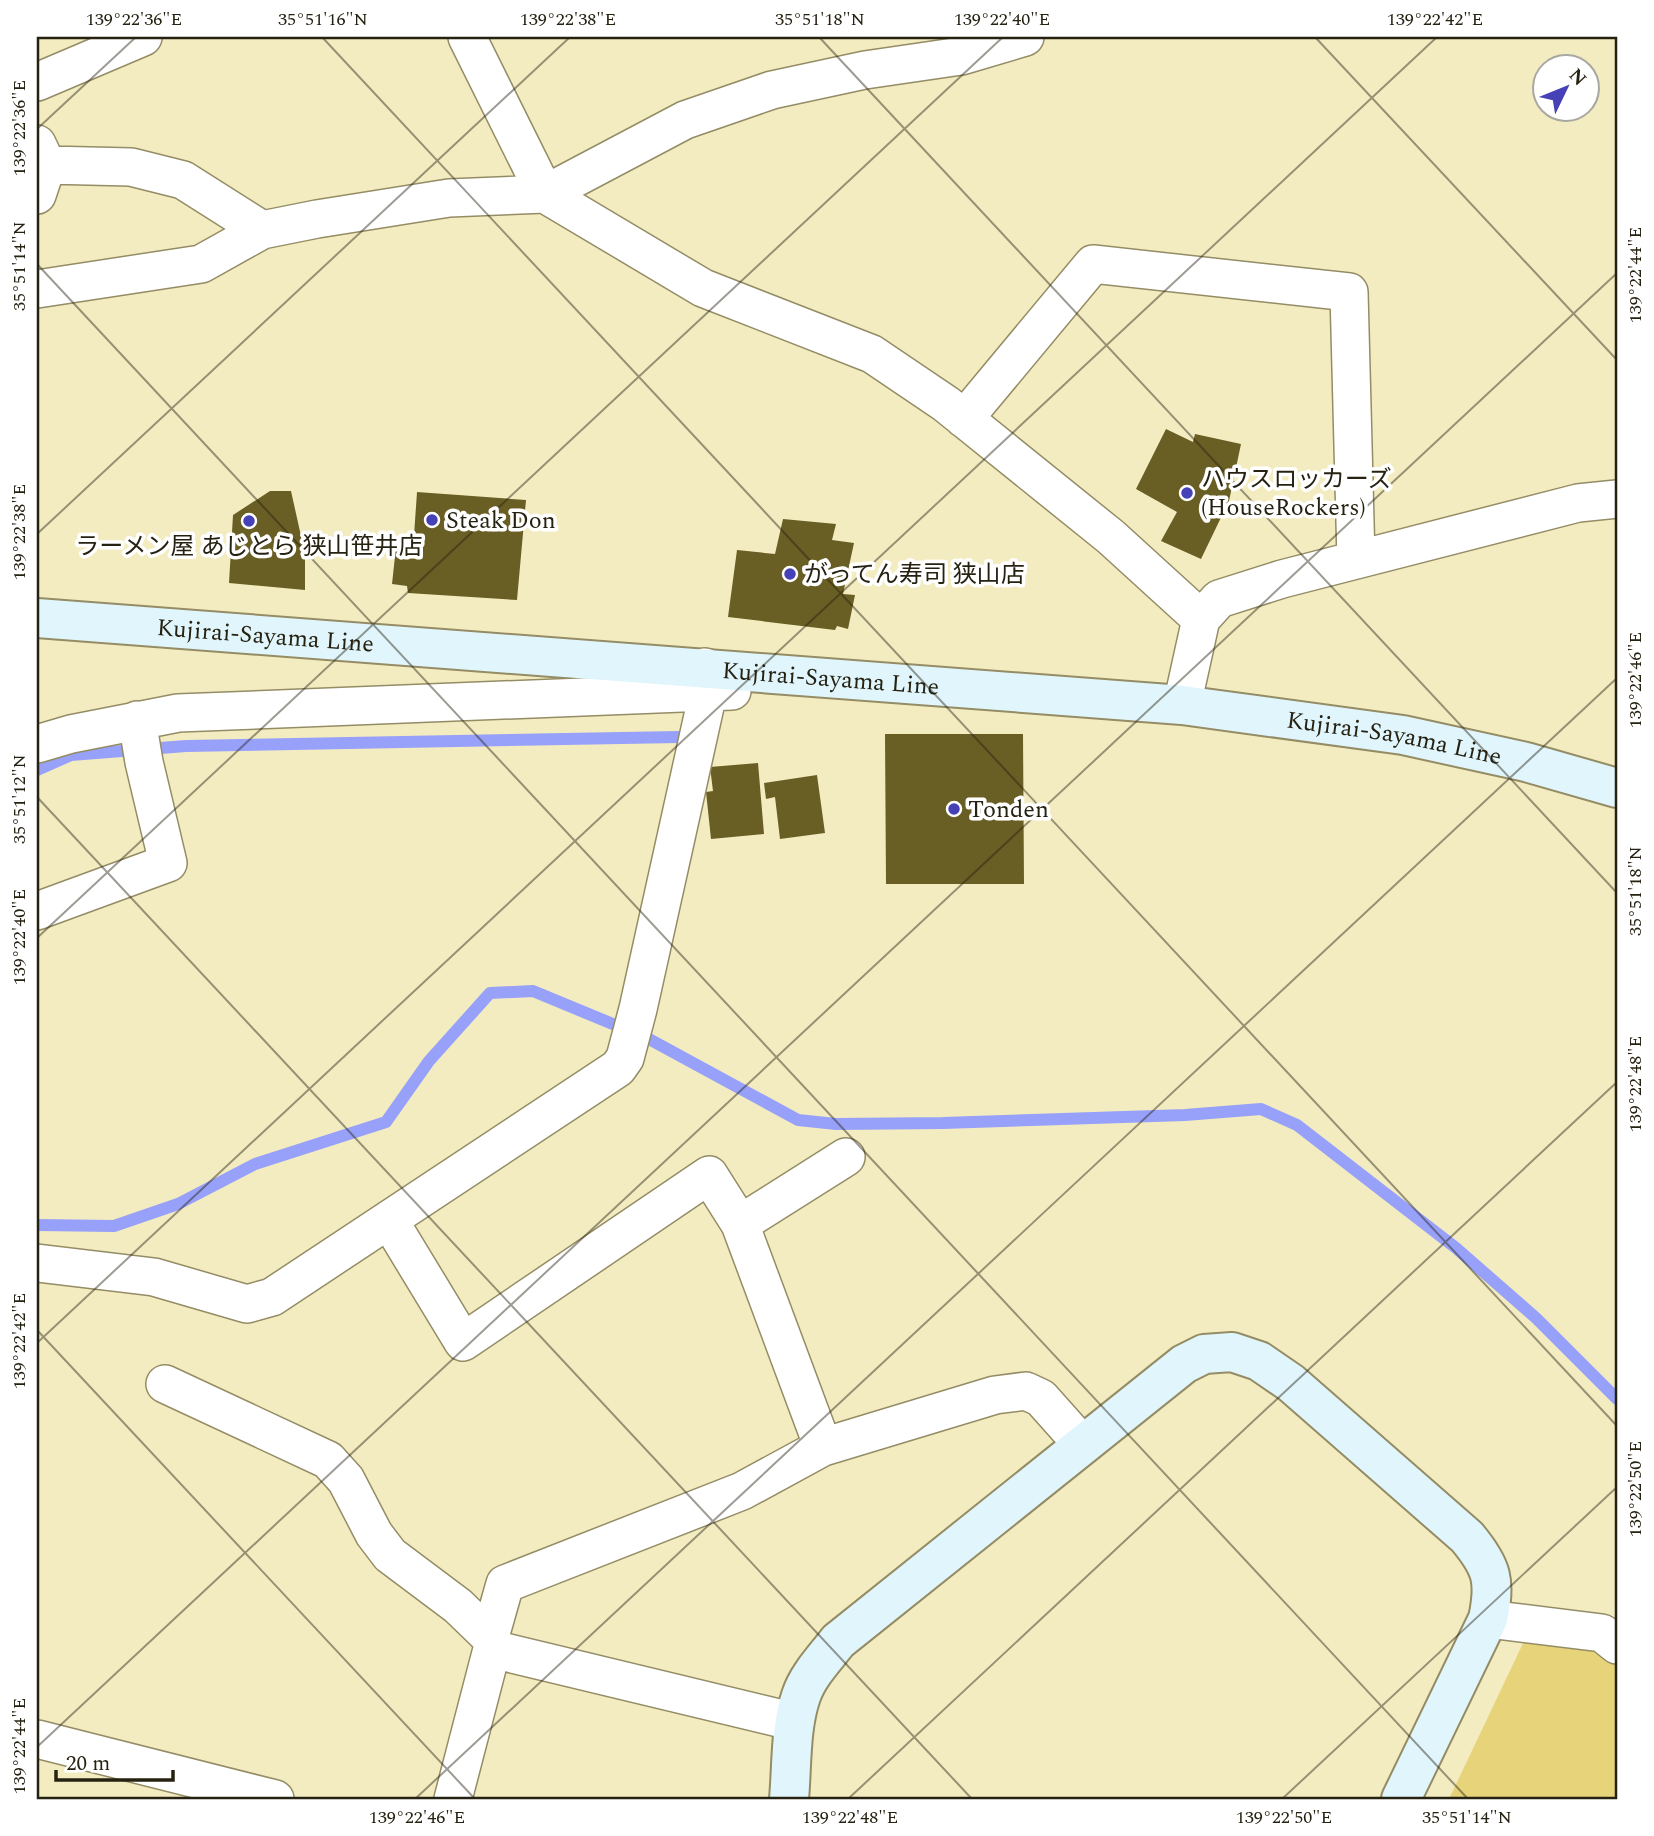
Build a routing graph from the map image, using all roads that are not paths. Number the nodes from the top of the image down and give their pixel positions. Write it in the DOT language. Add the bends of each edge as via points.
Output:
graph roads {
  1 [pos="143,37"];
  2 [pos="467,37"];
  3 [pos="1025,37"];
  4 [pos="37,82"];
  5 [pos="40,168"];
  6 [pos="545,194"];
  7 [pos="262,230"];
  8 [pos="37,289"];
  9 [pos="964,419"];
  10 [pos="1617,499"];
  11 [pos="1356,560"];
  12 [pos="37,618"];
  13 [pos="1201,619"];
  14 [pos="707,680"];
  15 [pos="1182,705"];
  16 [pos="140,741"];
  17 [pos="37,744"];
  18 [pos="1617,788"];
  19 [pos="37,911"];
  20 [pos="846,1157"];
  21 [pos="388,1220"];
  22 [pos="740,1224"];
  23 [pos="37,1263"];
  24 [pos="165,1384"];
  25 [pos="1082,1444"];
  26 [pos="823,1447"];
  27 [pos="1488,1619"];
  28 [pos="491,1643"];
  29 [pos="1617,1645"];
  30 [pos="796,1722"];
  31 [pos="37,1739"];
  32 [pos="275,1799"];
  33 [pos="453,1799"];
  34 [pos="789,1799"];
  35 [pos="1401,1799"];
  1 -- 4 [label="street"];
  2 -- 6 [label="street"];
  3 -- 6 [label="street" via="961,56 772,90 684,120"];
  5 -- 7 [label="street" via="131,167 183,180"];
  6 -- 7 [label="street" via="449,198"];
  6 -- 9 [label="street" via="703,288 872,354"];
  7 -- 8 [label="street" via="201,264"];
  9 -- 11 [label="street" via="1093,264 1349,292"];
  9 -- 13 [label="street" via="1111,537"];
  10 -- 11 [label="street" via="1578,503"];
  11 -- 13 [label="street" via="1219,599"];
  12 -- 14 [label="main road, Kujirai-Sayama Line"];
  13 -- 15 [label="street"];
  14 -- 15 [label="main road, Kujirai-Sayama Line" via="864,680"];
  14 -- 16 [label="street" via="178,713"];
  14 -- 21 [label="street" via="625,1058 618,1068"];
  15 -- 18 [label="main road, Kujirai-Sayama Line" via="1403,735"];
  16 -- 17 [label="street"];
  16 -- 19 [label="street" via="168,863"];
  20 -- 22 [label="street"];
  21 -- 22 [label="street" via="463,1342 709,1175"];
  21 -- 23 [label="street" via="272,1297 247,1304 153,1277"];
  22 -- 26 [label="street"];
  24 -- 28 [label="street" via="328,1460 346,1480 390,1555 458,1606"];
  25 -- 26 [label="street" via="1041,1398 1026,1391 995,1395"];
  25 -- 27 [label="main road" via="1184,1364 1204,1354 1233,1352 1259,1360 1467,1537 1485,1558 1494,1588"];
  25 -- 30 [label="main road" via="838,1641 802,1694"];
  26 -- 28 [label="street" via="742,1491 505,1584"];
  27 -- 29 [label="street" via="1602,1633"];
  27 -- 35 [label="main road"];
  28 -- 30 [label="street"];
  28 -- 33 [label="street"];
  30 -- 34 [label="main road"];
  31 -- 32 [label="street"];
}
